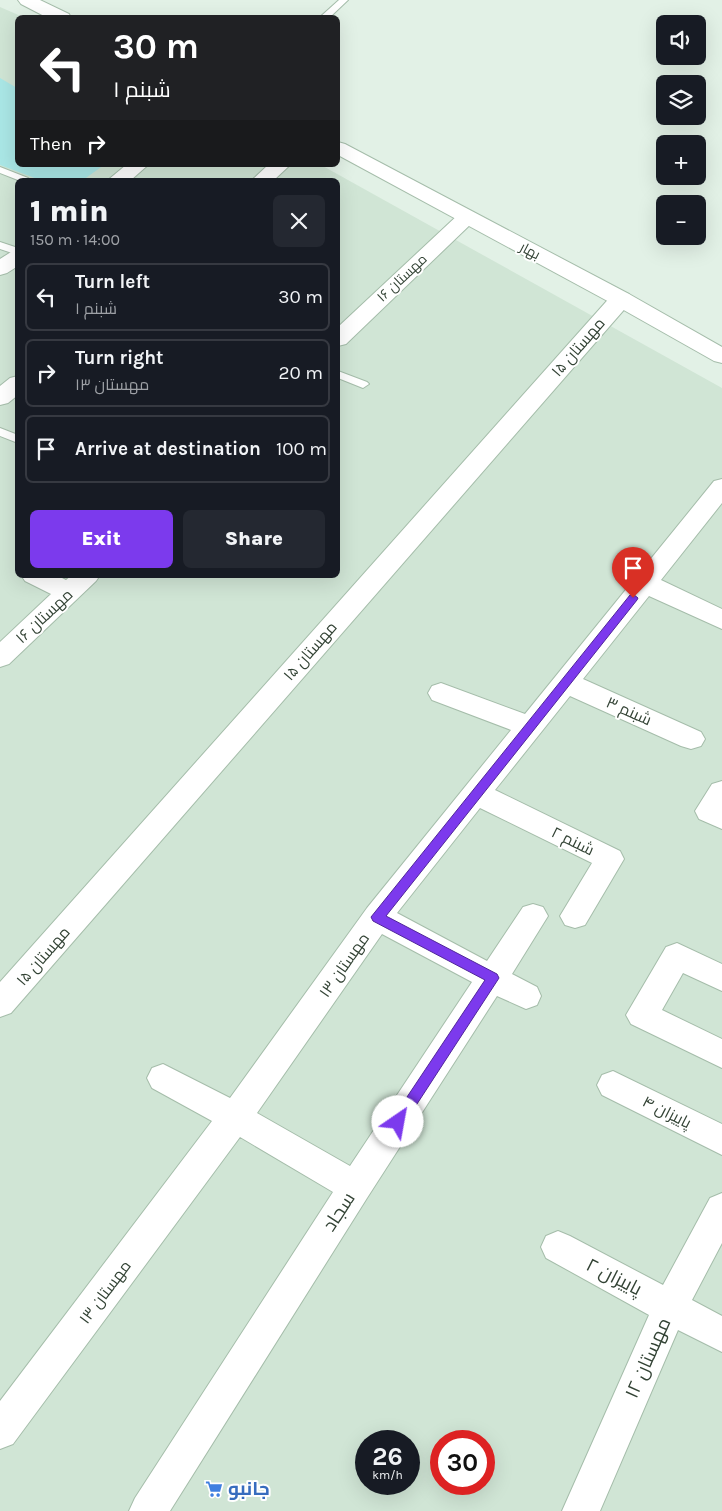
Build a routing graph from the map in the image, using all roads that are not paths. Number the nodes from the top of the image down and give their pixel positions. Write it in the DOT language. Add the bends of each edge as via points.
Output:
graph roads {
  1 [pos="27,0"];
  2 [pos="344,0"];
  3 [pos="58,15"];
  4 [pos="326,15"];
  5 [pos="340,149"];
  6 [pos="135,167"];
  7 [pos="278,167"];
  8 [pos="0,170"];
  9 [pos="20,178"];
  10 [pos="121,178"];
  11 [pos="264,178"];
  12 [pos="467,217"];
  13 [pos="0,245"];
  14 [pos="15,251"];
  15 [pos="15,258"];
  16 [pos="0,269"];
  17 [pos="621,299"];
  18 [pos="340,336"];
  19 [pos="722,356"];
  20 [pos="340,375"];
  21 [pos="362,384"];
  22 [pos="15,386"];
  23 [pos="0,398"];
  24 [pos="0,432"];
  25 [pos="15,438"];
  26 [pos="719,496"];
  27 [pos="50,578"];
  28 [pos="78,583"];
  29 [pos="644,583"];
  30 [pos="722,620"];
  31 [pos="10,634"];
  32 [pos="0,657"];
  33 [pos="566,683"];
  34 [pos="442,693"];
  35 [pos="531,726"];
  36 [pos="691,739"];
  37 [pos="477,794"];
  38 [pos="534,916"];
  39 [pos="575,916"];
  40 [pos="377,917"];
  41 [pos="493,978"];
  42 [pos="722,978"];
  43 [pos="526,996"];
  44 [pos="0,1004"];
  45 [pos="722,1054"];
  46 [pos="163,1078"];
  47 [pos="613,1085"];
  48 [pos="235,1117"];
  49 [pos="722,1140"];
  50 [pos="355,1187"];
  51 [pos="722,1209"];
  52 [pos="558,1248"];
  53 [pos="671,1306"];
  54 [pos="722,1335"];
  55 [pos="0,1431"];
  56 [pos="148,1511"];
  57 [pos="581,1511"];
  1 -- 3 [label="street"];
  2 -- 4 [label="lane"];
  5 -- 12 [label="street, بهار"];
  6 -- 10 [label="street"];
  7 -- 11 [label="street"];
  8 -- 9 [label="lane"];
  12 -- 17 [label="street, بهار"];
  12 -- 18 [label="street, مهستان ۱۶"];
  13 -- 14 [label="lane"];
  15 -- 16 [label="street"];
  17 -- 19 [label="street, بهار"];
  17 -- 44 [label="street, مهستان ۱۵"];
  20 -- 21 [label="lane"];
  22 -- 23 [label="street"];
  24 -- 25 [label="lane"];
  26 -- 29 [label="street, مهستان ۱۳"];
  27 -- 28 [label="street"];
  28 -- 31 [label="street, مهستان ۱۶"];
  29 -- 30 [label="street"];
  29 -- 33 [label="street, مهستان ۱۳"];
  31 -- 32 [label="street, مهستان ۱۶"];
  33 -- 35 [label="street, مهستان ۱۳"];
  33 -- 36 [label="street, شبنم ۳"];
  34 -- 35 [label="street"];
  35 -- 37 [label="street, مهستان ۱۳"];
  37 -- 39 [label="street, شبنم ۲" via="610,860"];
  37 -- 40 [label="street, مهستان ۱۳"];
  38 -- 41 [label="street, سجاد"];
  40 -- 41 [label="street"];
  40 -- 48 [label="street, مهستان ۱۳"];
  41 -- 43 [label="street"];
  41 -- 50 [label="street, سجاد"];
  42 -- 45 [label="street" via="677,956 642,1015"];
  46 -- 48 [label="street"];
  47 -- 49 [label="street, پاییزان ۴"];
  48 -- 50 [label="street"];
  48 -- 55 [label="street, مهستان ۱۳"];
  50 -- 56 [label="street, سجاد"];
  51 -- 53 [label="street, مهستان ۱۲"];
  52 -- 53 [label="street, پاییزان ۲"];
  53 -- 54 [label="street, پاییزان ۲"];
  53 -- 57 [label="street, مهستان ۱۲"];
}
